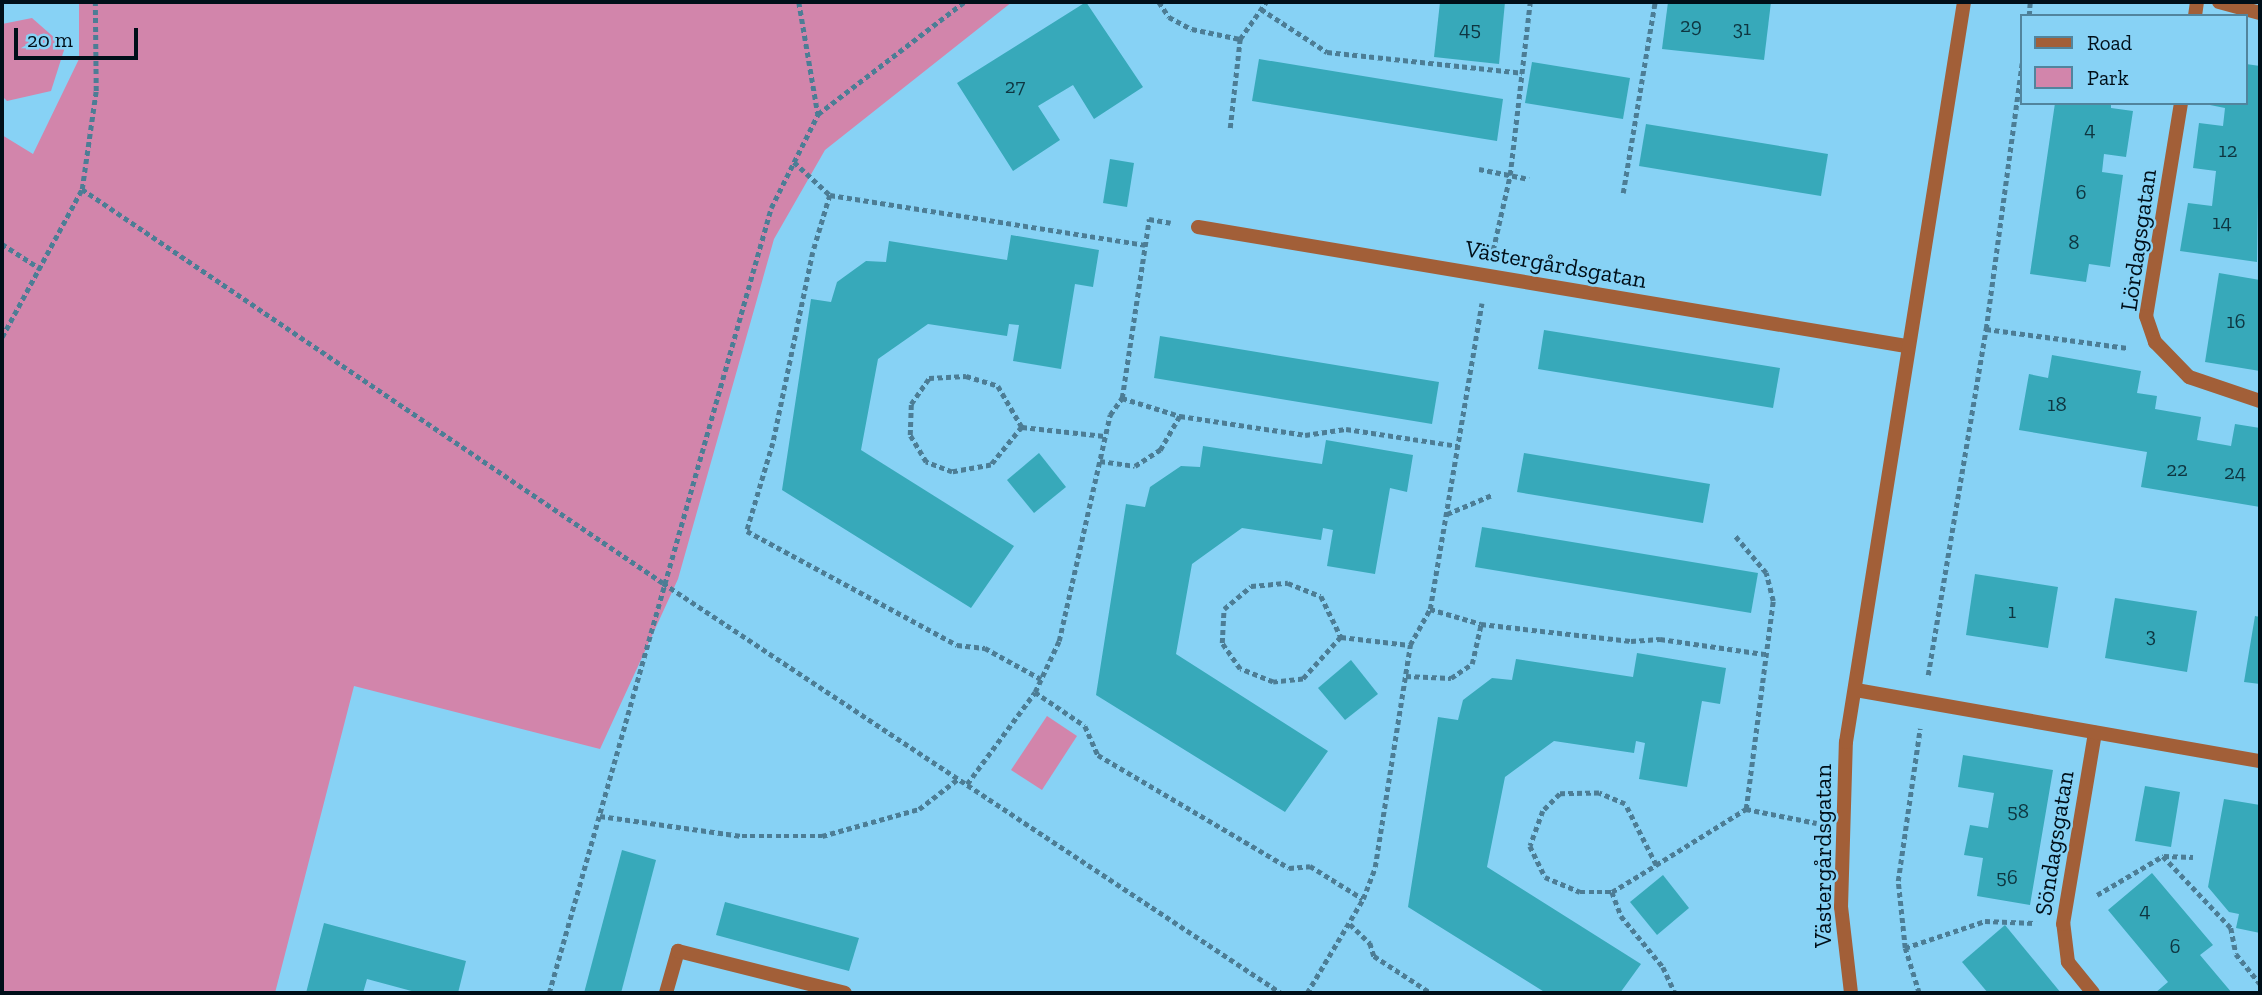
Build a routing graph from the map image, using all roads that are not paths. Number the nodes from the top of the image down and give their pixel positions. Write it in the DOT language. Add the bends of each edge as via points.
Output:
graph roads {
  1 [pos="1964,2"];
  2 [pos="2218,2"];
  3 [pos="2260,13"];
  4 [pos="2181,105"];
  5 [pos="1198,227"];
  6 [pos="1906,346"];
  7 [pos="2260,401"];
  8 [pos="1856,690"];
  9 [pos="2095,733"];
  10 [pos="2260,761"];
  11 [pos="666,993"];
  12 [pos="845,993"];
  13 [pos="1851,993"];
  14 [pos="2093,993"];
  1 -- 6 [label="street, Västergårdsgatan"];
  2 -- 3 [label="street"];
  4 -- 7 [label="street, Lördagsgatan" via="2146,316 2155,342 2189,377"];
  5 -- 6 [label="street, Västergårdsgatan"];
  6 -- 8 [label="street, Västergårdsgatan"];
  8 -- 9 [label="street"];
  8 -- 13 [label="street, Västergårdsgatan" via="1846,742 1840,828 1841,907"];
  9 -- 10 [label="street"];
  9 -- 14 [label="street, Söndagsgatan" via="2063,925 2068,962"];
  11 -- 12 [label="street" via="678,951"];
}
